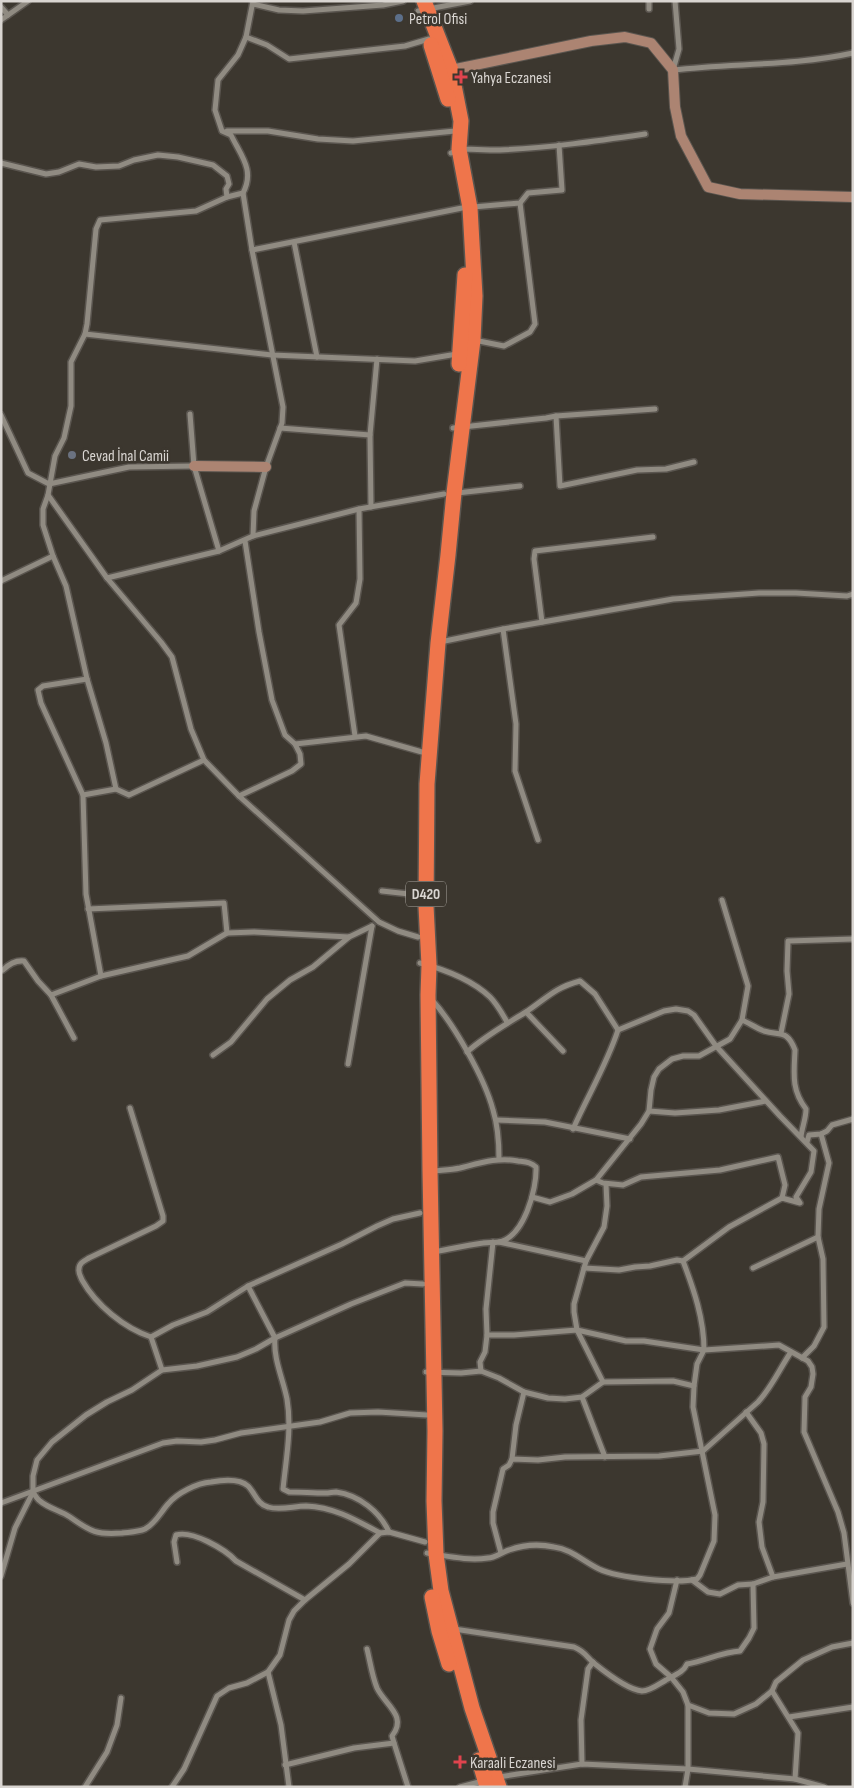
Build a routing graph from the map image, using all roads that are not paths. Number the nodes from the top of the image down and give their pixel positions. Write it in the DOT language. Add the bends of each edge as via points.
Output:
graph roads {
  1 [pos="28,1"];
  2 [pos="403,1"];
  3 [pos="470,1"];
  4 [pos="649,1"];
  5 [pos="675,1"];
  6 [pos="253,3"];
  7 [pos="421,6"];
  8 [pos="1,7"];
  9 [pos="649,9"];
  10 [pos="8,15"];
  11 [pos="1,20"];
  12 [pos="246,37"];
  13 [pos="429,39"];
  14 [pos="853,53"];
  15 [pos="673,70"];
  16 [pos="446,71"];
  17 [pos="222,131"];
  18 [pos="455,131"];
  19 [pos="644,134"];
  20 [pos="559,145"];
  21 [pos="455,151"];
  22 [pos="1,164"];
  23 [pos="243,193"];
  24 [pos="227,197"];
  25 [pos="853,198"];
  26 [pos="520,203"];
  27 [pos="466,208"];
  28 [pos="294,242"];
  29 [pos="252,250"];
  30 [pos="85,334"];
  31 [pos="467,338"];
  32 [pos="460,353"];
  33 [pos="272,355"];
  34 [pos="317,357"];
  35 [pos="377,359"];
  36 [pos="655,409"];
  37 [pos="190,414"];
  38 [pos="1,415"];
  39 [pos="556,416"];
  40 [pos="280,428"];
  41 [pos="457,428"];
  42 [pos="370,435"];
  43 [pos="694,462"];
  44 [pos="194,466"];
  45 [pos="266,467"];
  46 [pos="49,484"];
  47 [pos="520,486"];
  48 [pos="449,494"];
  49 [pos="48,495"];
  50 [pos="371,507"];
  51 [pos="359,509"];
  52 [pos="253,536"];
  53 [pos="653,537"];
  54 [pos="245,541"];
  55 [pos="219,551"];
  56 [pos="53,556"];
  57 [pos="107,578"];
  58 [pos="1,581"];
  59 [pos="853,594"];
  60 [pos="542,622"];
  61 [pos="503,629"];
  62 [pos="435,640"];
  63 [pos="87,679"];
  64 [pos="355,736"];
  65 [pos="295,744"];
  66 [pos="422,752"];
  67 [pos="204,760"];
  68 [pos="116,789"];
  69 [pos="83,795"];
  70 [pos="239,796"];
  71 [pos="538,840"];
  72 [pos="382,891"];
  73 [pos="418,895"];
  74 [pos="722,900"];
  75 [pos="88,909"];
  76 [pos="379,922"];
  77 [pos="372,926"];
  78 [pos="227,933"];
  79 [pos="350,937"];
  80 [pos="418,937"];
  81 [pos="853,940"];
  82 [pos="425,964"];
  83 [pos="3,970"];
  84 [pos="100,976"];
  85 [pos="424,991"];
  86 [pos="51,995"];
  87 [pos="526,1012"];
  88 [pos="742,1020"];
  89 [pos="507,1022"];
  90 [pos="618,1030"];
  91 [pos="781,1033"];
  92 [pos="74,1038"];
  93 [pos="716,1046"];
  94 [pos="563,1051"];
  95 [pos="467,1052"];
  96 [pos="213,1055"];
  97 [pos="348,1064"];
  98 [pos="766,1101"];
  99 [pos="130,1108"];
  100 [pos="648,1111"];
  101 [pos="853,1118"];
  102 [pos="496,1120"];
  103 [pos="573,1128"];
  104 [pos="821,1134"];
  105 [pos="801,1137"];
  106 [pos="630,1139"];
  107 [pos="807,1142"];
  108 [pos="499,1159"];
  109 [pos="430,1171"];
  110 [pos="596,1180"];
  111 [pos="606,1184"];
  112 [pos="532,1198"];
  113 [pos="782,1198"];
  114 [pos="420,1213"];
  115 [pos="818,1237"];
  116 [pos="496,1242"];
  117 [pos="431,1253"];
  118 [pos="586,1261"];
  119 [pos="683,1261"];
  120 [pos="584,1268"];
  121 [pos="753,1268"];
  122 [pos="423,1284"];
  123 [pos="248,1286"];
  124 [pos="577,1330"];
  125 [pos="487,1335"];
  126 [pos="151,1337"];
  127 [pos="275,1338"];
  128 [pos="704,1350"];
  129 [pos="792,1352"];
  130 [pos="802,1358"];
  131 [pos="162,1370"];
  132 [pos="481,1371"];
  133 [pos="430,1372"];
  134 [pos="603,1382"];
  135 [pos="694,1386"];
  136 [pos="524,1392"];
  137 [pos="582,1396"];
  138 [pos="746,1412"];
  139 [pos="427,1415"];
  140 [pos="289,1427"];
  141 [pos="703,1451"];
  142 [pos="605,1456"];
  143 [pos="512,1459"];
  144 [pos="33,1492"];
  145 [pos="1,1503"];
  146 [pos="389,1532"];
  147 [pos="380,1533"];
  148 [pos="429,1550"];
  149 [pos="501,1553"];
  150 [pos="177,1562"];
  151 [pos="847,1564"];
  152 [pos="1,1576"];
  153 [pos="773,1577"];
  154 [pos="677,1580"];
  155 [pos="692,1580"];
  156 [pos="754,1584"];
  157 [pos="305,1600"];
  158 [pos="853,1603"];
  159 [pos="444,1629"];
  160 [pos="853,1643"];
  161 [pos="367,1649"];
  162 [pos="593,1662"];
  163 [pos="268,1672"];
  164 [pos="671,1677"];
  165 [pos="772,1691"];
  166 [pos="121,1698"];
  167 [pos="688,1705"];
  168 [pos="853,1707"];
  169 [pos="789,1717"];
  170 [pos="394,1744"];
  171 [pos="582,1764"];
  172 [pos="285,1765"];
  173 [pos="688,1769"];
  174 [pos="794,1779"];
  175 [pos="492,1783"];
  176 [pos="85,1787"];
  177 [pos="172,1787"];
  178 [pos="289,1787"];
  179 [pos="408,1787"];
  180 [pos="460,1787"];
  181 [pos="686,1787"];
  182 [pos="824,1787"];
  1 -- 10 [label="street"];
  2 -- 6 [label="street" via="303,11 279,10"];
  3 -- 7 [label="street"];
  4 -- 9 [label="street"];
  5 -- 15 [label="street" via="679,49"];
  6 -- 12 [label="street"];
  7 -- 13 [label="highway, D420"];
  7 -- 16 [label="highway, D420"];
  8 -- 10 [label="street"];
  10 -- 11 [label="street"];
  12 -- 13 [label="street" via="289,59 405,46"];
  12 -- 17 [label="street" via="238,55 218,80 216,110"];
  13 -- 16 [label="highway, D420"];
  14 -- 15 [label="street" via="778,64"];
  15 -- 16 [label="street" via="651,43 625,37"];
  15 -- 25 [label="street" via="681,136 708,187 740,194"];
  16 -- 18 [label="highway, D420"];
  16 -- 21 [label="highway, D420" via="461,121"];
  17 -- 18 [label="street" via="268,132 353,142"];
  17 -- 23 [label="street" via="231,134 248,169 248,182"];
  18 -- 21 [label="highway, D420"];
  19 -- 20 [label="street"];
  20 -- 21 [label="street"];
  20 -- 26 [label="street" via="562,190 528,193"];
  21 -- 27 [label="highway, D420"];
  22 -- 24 [label="street" via="46,174 79,164 119,166 158,155 178,156 213,165 227,176"];
  23 -- 24 [label="street"];
  23 -- 29 [label="street"];
  24 -- 30 [label="street" via="196,210 100,220 96,229"];
  26 -- 27 [label="street"];
  26 -- 31 [label="street" via="535,324 530,332 504,346"];
  27 -- 28 [label="street"];
  27 -- 31 [label="highway, D420"];
  28 -- 29 [label="street"];
  28 -- 34 [label="street"];
  29 -- 33 [label="street"];
  30 -- 33 [label="street"];
  30 -- 46 [label="street" via="71,362 71,406"];
  31 -- 32 [label="highway, D420"];
  31 -- 41 [label="highway, D420"];
  32 -- 35 [label="street" via="415,361"];
  32 -- 41 [label="highway, D420"];
  33 -- 34 [label="street"];
  33 -- 40 [label="street" via="283,406"];
  34 -- 35 [label="street"];
  35 -- 42 [label="street"];
  36 -- 39 [label="street"];
  37 -- 44 [label="street"];
  38 -- 46 [label="street" via="28,473"];
  39 -- 41 [label="street"];
  39 -- 43 [label="street" via="560,486"];
  40 -- 42 [label="street"];
  40 -- 45 [label="street"];
  41 -- 48 [label="highway, D420"];
  42 -- 50 [label="street"];
  44 -- 45 [label="street"];
  44 -- 46 [label="street" via="129,466"];
  44 -- 55 [label="street"];
  45 -- 52 [label="street" via="254,511"];
  46 -- 49 [label="street"];
  47 -- 48 [label="street"];
  48 -- 50 [label="street"];
  48 -- 62 [label="highway, D420"];
  49 -- 56 [label="street" via="43,509 43,524"];
  49 -- 57 [label="street"];
  50 -- 51 [label="street"];
  51 -- 52 [label="street"];
  51 -- 64 [label="street" via="360,579 356,603 339,625"];
  52 -- 54 [label="street"];
  53 -- 60 [label="street" via="535,552"];
  54 -- 55 [label="street"];
  54 -- 65 [label="street" via="272,700 285,735"];
  55 -- 57 [label="street"];
  56 -- 58 [label="street"];
  56 -- 63 [label="street" via="66,586"];
  57 -- 67 [label="street" via="172,657 191,729"];
  59 -- 60 [label="street" via="759,593 673,599"];
  60 -- 61 [label="street"];
  61 -- 62 [label="street"];
  61 -- 71 [label="street" via="516,724 515,771"];
  62 -- 66 [label="highway, D420"];
  62 -- 82 [label="highway, D420" via="427,784"];
  63 -- 68 [label="street"];
  63 -- 69 [label="street" via="43,686 38,690"];
  64 -- 65 [label="street"];
  64 -- 66 [label="street" via="366,736"];
  65 -- 70 [label="street" via="301,764 292,772"];
  66 -- 73 [label="highway, D420" via="418,802"];
  67 -- 68 [label="street" via="128,795"];
  67 -- 70 [label="street"];
  68 -- 69 [label="street"];
  69 -- 75 [label="street"];
  70 -- 76 [label="street"];
  72 -- 73 [label="street"];
  73 -- 80 [label="highway, D420"];
  74 -- 88 [label="street" via="748,986"];
  75 -- 78 [label="street" via="224,903"];
  75 -- 84 [label="street"];
  76 -- 77 [label="street"];
  76 -- 80 [label="street"];
  77 -- 79 [label="street"];
  77 -- 97 [label="street"];
  78 -- 79 [label="street"];
  78 -- 84 [label="street" via="188,956"];
  79 -- 96 [label="street" via="267,999 231,1042"];
  80 -- 82 [label="highway, D420"];
  81 -- 91 [label="street" via="788,941 789,994"];
  82 -- 85 [label="highway, D420"];
  82 -- 89 [label="street" via="448,972 488,995"];
  83 -- 86 [label="street" via="17,960 24,961"];
  84 -- 86 [label="street"];
  85 -- 95 [label="street" via="442,1012"];
  85 -- 109 [label="highway, D420"];
  85 -- 114 [label="highway, D420"];
  86 -- 92 [label="street"];
  87 -- 89 [label="street"];
  87 -- 90 [label="street" via="556,989 580,982 595,994"];
  87 -- 94 [label="street"];
  88 -- 91 [label="street" via="764,1031"];
  88 -- 93 [label="street" via="730,1039"];
  89 -- 95 [label="street"];
  90 -- 93 [label="street" via="676,1009 694,1015"];
  90 -- 103 [label="street"];
  91 -- 105 [label="street" via="795,1050 794,1085 799,1100 806,1108"];
  93 -- 98 [label="street"];
  93 -- 100 [label="street" via="699,1056 672,1059 659,1069 654,1077"];
  95 -- 102 [label="street"];
  98 -- 100 [label="street" via="712,1111"];
  98 -- 105 [label="street"];
  99 -- 126 [label="street" via="163,1221 88,1258 78,1268 97,1301 132,1329"];
  100 -- 106 [label="street"];
  101 -- 104 [label="street" via="832,1125"];
  102 -- 103 [label="street" via="545,1122"];
  102 -- 108 [label="street"];
  103 -- 106 [label="street"];
  104 -- 107 [label="street" via="809,1135"];
  104 -- 115 [label="street" via="829,1163 819,1209"];
  105 -- 107 [label="street"];
  106 -- 110 [label="street"];
  107 -- 113 [label="street" via="814,1150 813,1164 796,1197 800,1203"];
  108 -- 109 [label="street"];
  108 -- 112 [label="street" via="527,1162 536,1167"];
  109 -- 117 [label="highway, D420"];
  110 -- 111 [label="street"];
  110 -- 112 [label="street" via="550,1202"];
  111 -- 113 [label="street" via="623,1185 641,1177 720,1170 778,1157 785,1185"];
  111 -- 118 [label="street" via="604,1227"];
  112 -- 116 [label="street" via="511,1236"];
  113 -- 119 [label="street" via="729,1227"];
  114 -- 122 [label="highway, D420"];
  114 -- 123 [label="street" via="393,1219"];
  115 -- 121 [label="street"];
  115 -- 130 [label="street" via="823,1260 824,1327 814,1346"];
  116 -- 117 [label="street"];
  116 -- 118 [label="street"];
  116 -- 125 [label="street" via="486,1310"];
  117 -- 133 [label="highway, D420"];
  118 -- 120 [label="street"];
  119 -- 120 [label="street" via="619,1270"];
  119 -- 128 [label="street" via="700,1309"];
  120 -- 124 [label="street" via="574,1304"];
  122 -- 127 [label="street" via="405,1282"];
  122 -- 133 [label="highway, D420"];
  123 -- 126 [label="street" via="207,1312"];
  123 -- 127 [label="street"];
  124 -- 125 [label="street"];
  124 -- 128 [label="street" via="626,1341"];
  124 -- 134 [label="street"];
  125 -- 132 [label="street"];
  126 -- 131 [label="street"];
  127 -- 131 [label="street" via="237,1357"];
  127 -- 140 [label="street"];
  128 -- 129 [label="street" via="779,1345"];
  128 -- 135 [label="street" via="697,1364"];
  129 -- 130 [label="street"];
  129 -- 138 [label="street" via="766,1393"];
  130 -- 151 [label="street" via="808,1361 813,1374 805,1397 804,1432 838,1512"];
  131 -- 144 [label="street" via="86,1415 52,1442 37,1460"];
  132 -- 133 [label="street"];
  132 -- 136 [label="street"];
  133 -- 139 [label="highway, D420"];
  133 -- 148 [label="highway, D420" via="435,1432 434,1501"];
  134 -- 135 [label="street" via="673,1381"];
  134 -- 137 [label="street"];
  135 -- 141 [label="street" via="693,1407"];
  136 -- 137 [label="street" via="566,1400"];
  136 -- 143 [label="street"];
  137 -- 142 [label="street"];
  138 -- 141 [label="street"];
  138 -- 153 [label="street" via="761,1433 764,1444 763,1502 759,1522 762,1547"];
  139 -- 140 [label="street" via="350,1413"];
  139 -- 148 [label="highway, D420"];
  140 -- 144 [label="street" via="201,1442 163,1443"];
  140 -- 146 [label="street" via="284,1489 289,1492 344,1494 377,1513"];
  141 -- 142 [label="street" via="659,1456"];
  141 -- 155 [label="street" via="715,1515 714,1541 700,1575"];
  142 -- 143 [label="street"];
  143 -- 149 [label="street" via="503,1469 493,1512"];
  144 -- 145 [label="street"];
  144 -- 147 [label="street" via="40,1501 82,1526 110,1535 145,1529 168,1503 198,1485 232,1480 247,1485 269,1508 302,1506 331,1509"];
  144 -- 152 [label="street" via="15,1528"];
  146 -- 147 [label="street"];
  146 -- 148 [label="street"];
  147 -- 157 [label="street"];
  148 -- 149 [label="street" via="461,1559 491,1558"];
  148 -- 159 [label="highway, D420" via="431,1592"];
  149 -- 154 [label="street" via="524,1546 554,1547 616,1576"];
  150 -- 157 [label="street" via="174,1542 176,1535 182,1533 207,1541"];
  151 -- 153 [label="street"];
  151 -- 158 [label="street"];
  153 -- 156 [label="street"];
  154 -- 155 [label="street"];
  154 -- 164 [label="street" via="669,1613 657,1629 650,1650 656,1664"];
  155 -- 156 [label="street" via="708,1592 720,1594 738,1585"];
  156 -- 164 [label="street" via="754,1628 740,1651 729,1651 687,1664 684,1670"];
  157 -- 163 [label="street" via="289,1620 280,1655"];
  159 -- 162 [label="street" via="574,1647 582,1650"];
  159 -- 175 [label="highway, D420"];
  160 -- 165 [label="street" via="803,1660 776,1682"];
  161 -- 170 [label="street" via="378,1689 398,1719 398,1728 392,1736"];
  162 -- 164 [label="street" via="631,1688 642,1691"];
  162 -- 171 [label="street" via="588,1669 581,1720"];
  163 -- 172 [label="street" via="281,1725"];
  163 -- 177 [label="street" via="217,1696 184,1769"];
  164 -- 167 [label="street"];
  165 -- 167 [label="street" via="756,1704 734,1714 708,1713"];
  165 -- 169 [label="street"];
  166 -- 176 [label="street" via="118,1725 107,1752"];
  167 -- 173 [label="street"];
  168 -- 169 [label="street"];
  169 -- 174 [label="street" via="798,1733"];
  170 -- 172 [label="street" via="354,1748"];
  170 -- 179 [label="street"];
  171 -- 173 [label="street"];
  171 -- 175 [label="street"];
  172 -- 178 [label="street"];
  173 -- 174 [label="street"];
  173 -- 181 [label="street"];
  174 -- 182 [label="street"];
  175 -- 180 [label="street"];
}
